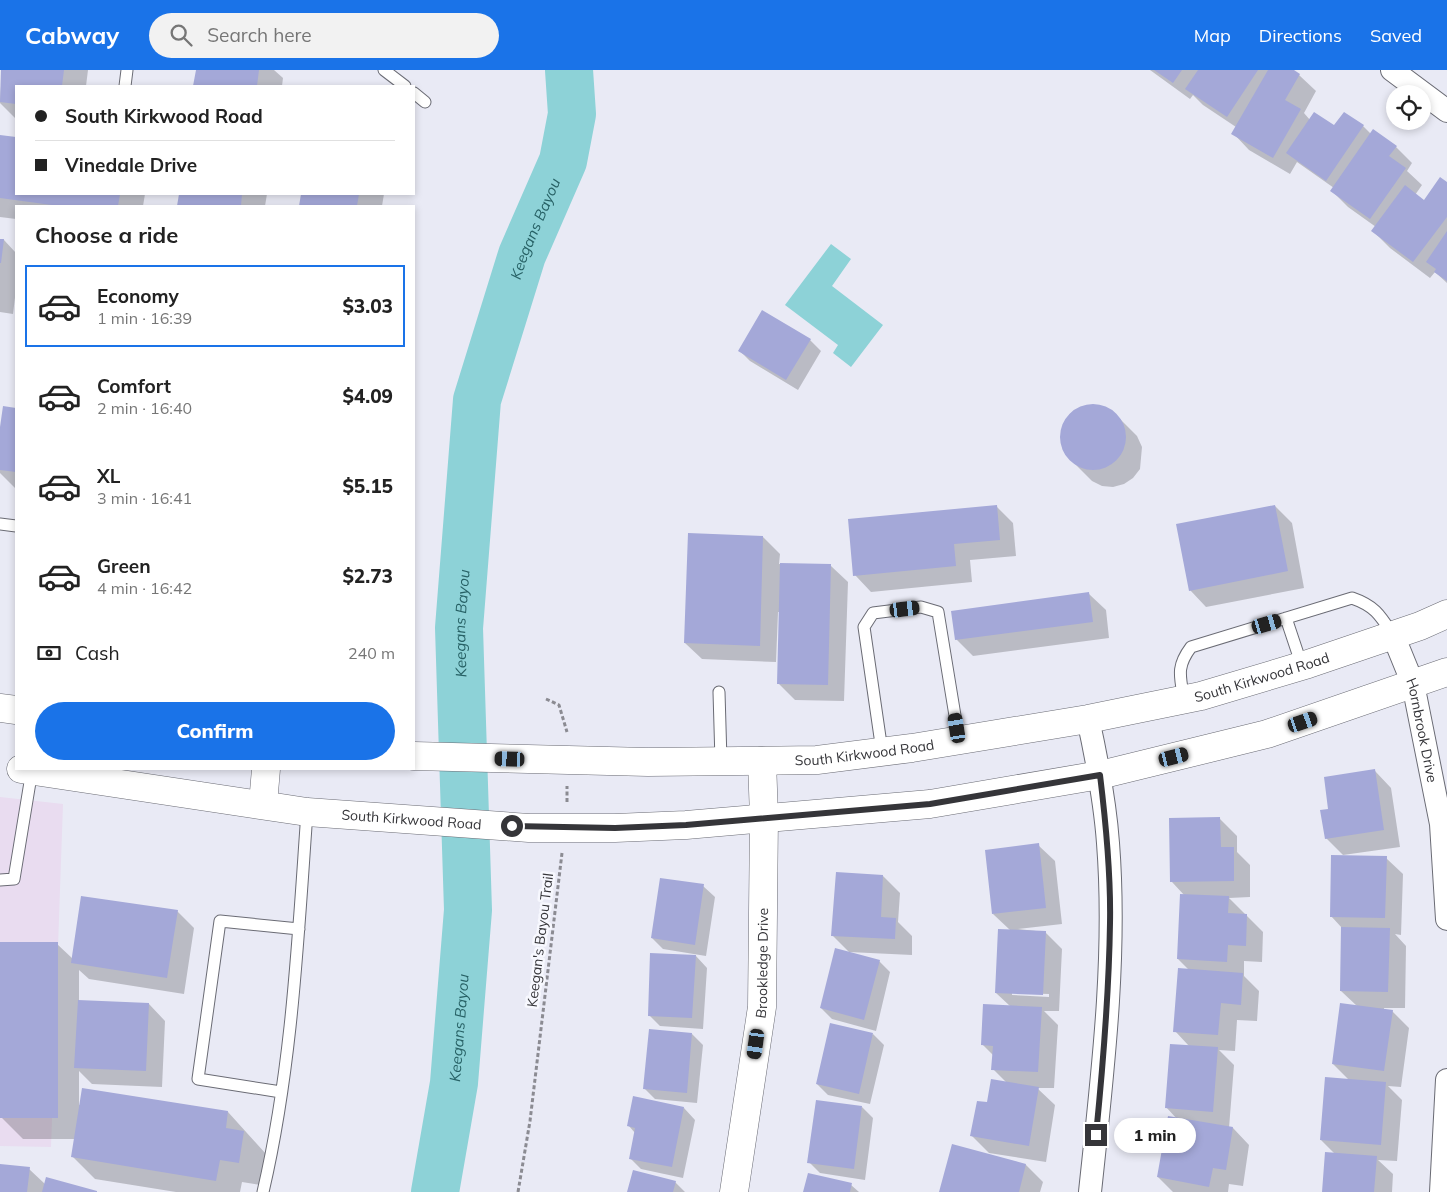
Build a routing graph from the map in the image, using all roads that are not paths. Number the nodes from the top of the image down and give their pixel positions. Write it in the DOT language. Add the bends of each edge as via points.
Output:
graph roads {
  1 [pos="127,70"];
  2 [pos="384,70"];
  3 [pos="1392,70"];
  4 [pos="125,85"];
  5 [pos="403,85"];
  6 [pos="415,94"];
  7 [pos="425,102"];
  8 [pos="1447,111"];
  9 [pos="0,524"];
  10 [pos="15,526"];
  11 [pos="1447,614"];
  12 [pos="1286,618"];
  13 [pos="1393,635"];
  14 [pos="1302,666"];
  15 [pos="1447,672"];
  16 [pos="1413,684"];
  17 [pos="719,692"];
  18 [pos="1184,700"];
  19 [pos="0,708"];
  20 [pos="15,710"];
  21 [pos="1088,719"];
  22 [pos="959,740"];
  23 [pos="882,751"];
  24 [pos="415,756"];
  25 [pos="721,761"];
  26 [pos="762,761"];
  27 [pos="0,766"];
  28 [pos="15,768"];
  29 [pos="23,770"];
  30 [pos="30,770"];
  31 [pos="266,770"];
  32 [pos="1100,775"];
  33 [pos="263,804"];
  34 [pos="307,812"];
  35 [pos="764,817"];
  36 [pos="0,880"];
  37 [pos="1447,919"];
  38 [pos="299,930"];
  39 [pos="1447,1080"];
  40 [pos="281,1092"];
  41 [pos="263,1192"];
  42 [pos="734,1192"];
  43 [pos="1090,1192"];
  44 [pos="1441,1192"];
  1 -- 4 [label="lane"];
  2 -- 5 [label="lane"];
  3 -- 8 [label="street"];
  6 -- 7 [label="lane"];
  9 -- 10 [label="lane"];
  11 -- 13 [label="main road, South Kirkwood Road"];
  12 -- 13 [label="lane" via="1352,598 1369,604"];
  12 -- 14 [label="lane"];
  12 -- 18 [label="lane" via="1191,647 1179,670"];
  13 -- 14 [label="main road, South Kirkwood Road"];
  13 -- 16 [label="street, Hornbrook Drive"];
  14 -- 18 [label="main road, South Kirkwood Road"];
  15 -- 16 [label="main road, South Kirkwood Road"];
  16 -- 32 [label="main road, South Kirkwood Road" via="1267,734"];
  16 -- 37 [label="street, Hornbrook Drive" via="1441,824"];
  17 -- 25 [label="lane"];
  18 -- 21 [label="main road, South Kirkwood Road"];
  19 -- 20 [label="main road"];
  21 -- 22 [label="main road, South Kirkwood Road"];
  21 -- 32 [label="street"];
  22 -- 23 [label="main road, South Kirkwood Road"];
  22 -- 23 [label="lane" via="938,612 921,607 873,613 864,627"];
  23 -- 26 [label="main road, South Kirkwood Road" via="817,760"];
  24 -- 25 [label="main road, South Kirkwood Road"];
  25 -- 26 [label="main road, South Kirkwood Road"];
  26 -- 35 [label="main road, Brookledge Drive"];
  27 -- 28 [label="main road, South Kirkwood Road"];
  29 -- 36 [label="lane" via="14,879"];
  30 -- 33 [label="main road, South Kirkwood Road"];
  31 -- 33 [label="main road"];
  32 -- 35 [label="main road, South Kirkwood Road" via="930,804"];
  32 -- 43 [label="street" via="1108,844 1110,923 1103,1060"];
  33 -- 34 [label="main road, South Kirkwood Road"];
  34 -- 35 [label="main road, South Kirkwood Road" via="530,828 686,825"];
  34 -- 38 [label="lane"];
  35 -- 42 [label="main road, Brookledge Drive" via="762,1007"];
  38 -- 40 [label="lane"];
  38 -- 40 [label="lane" via="220,920 198,1079"];
  39 -- 44 [label="street"];
  40 -- 41 [label="lane"];
}
